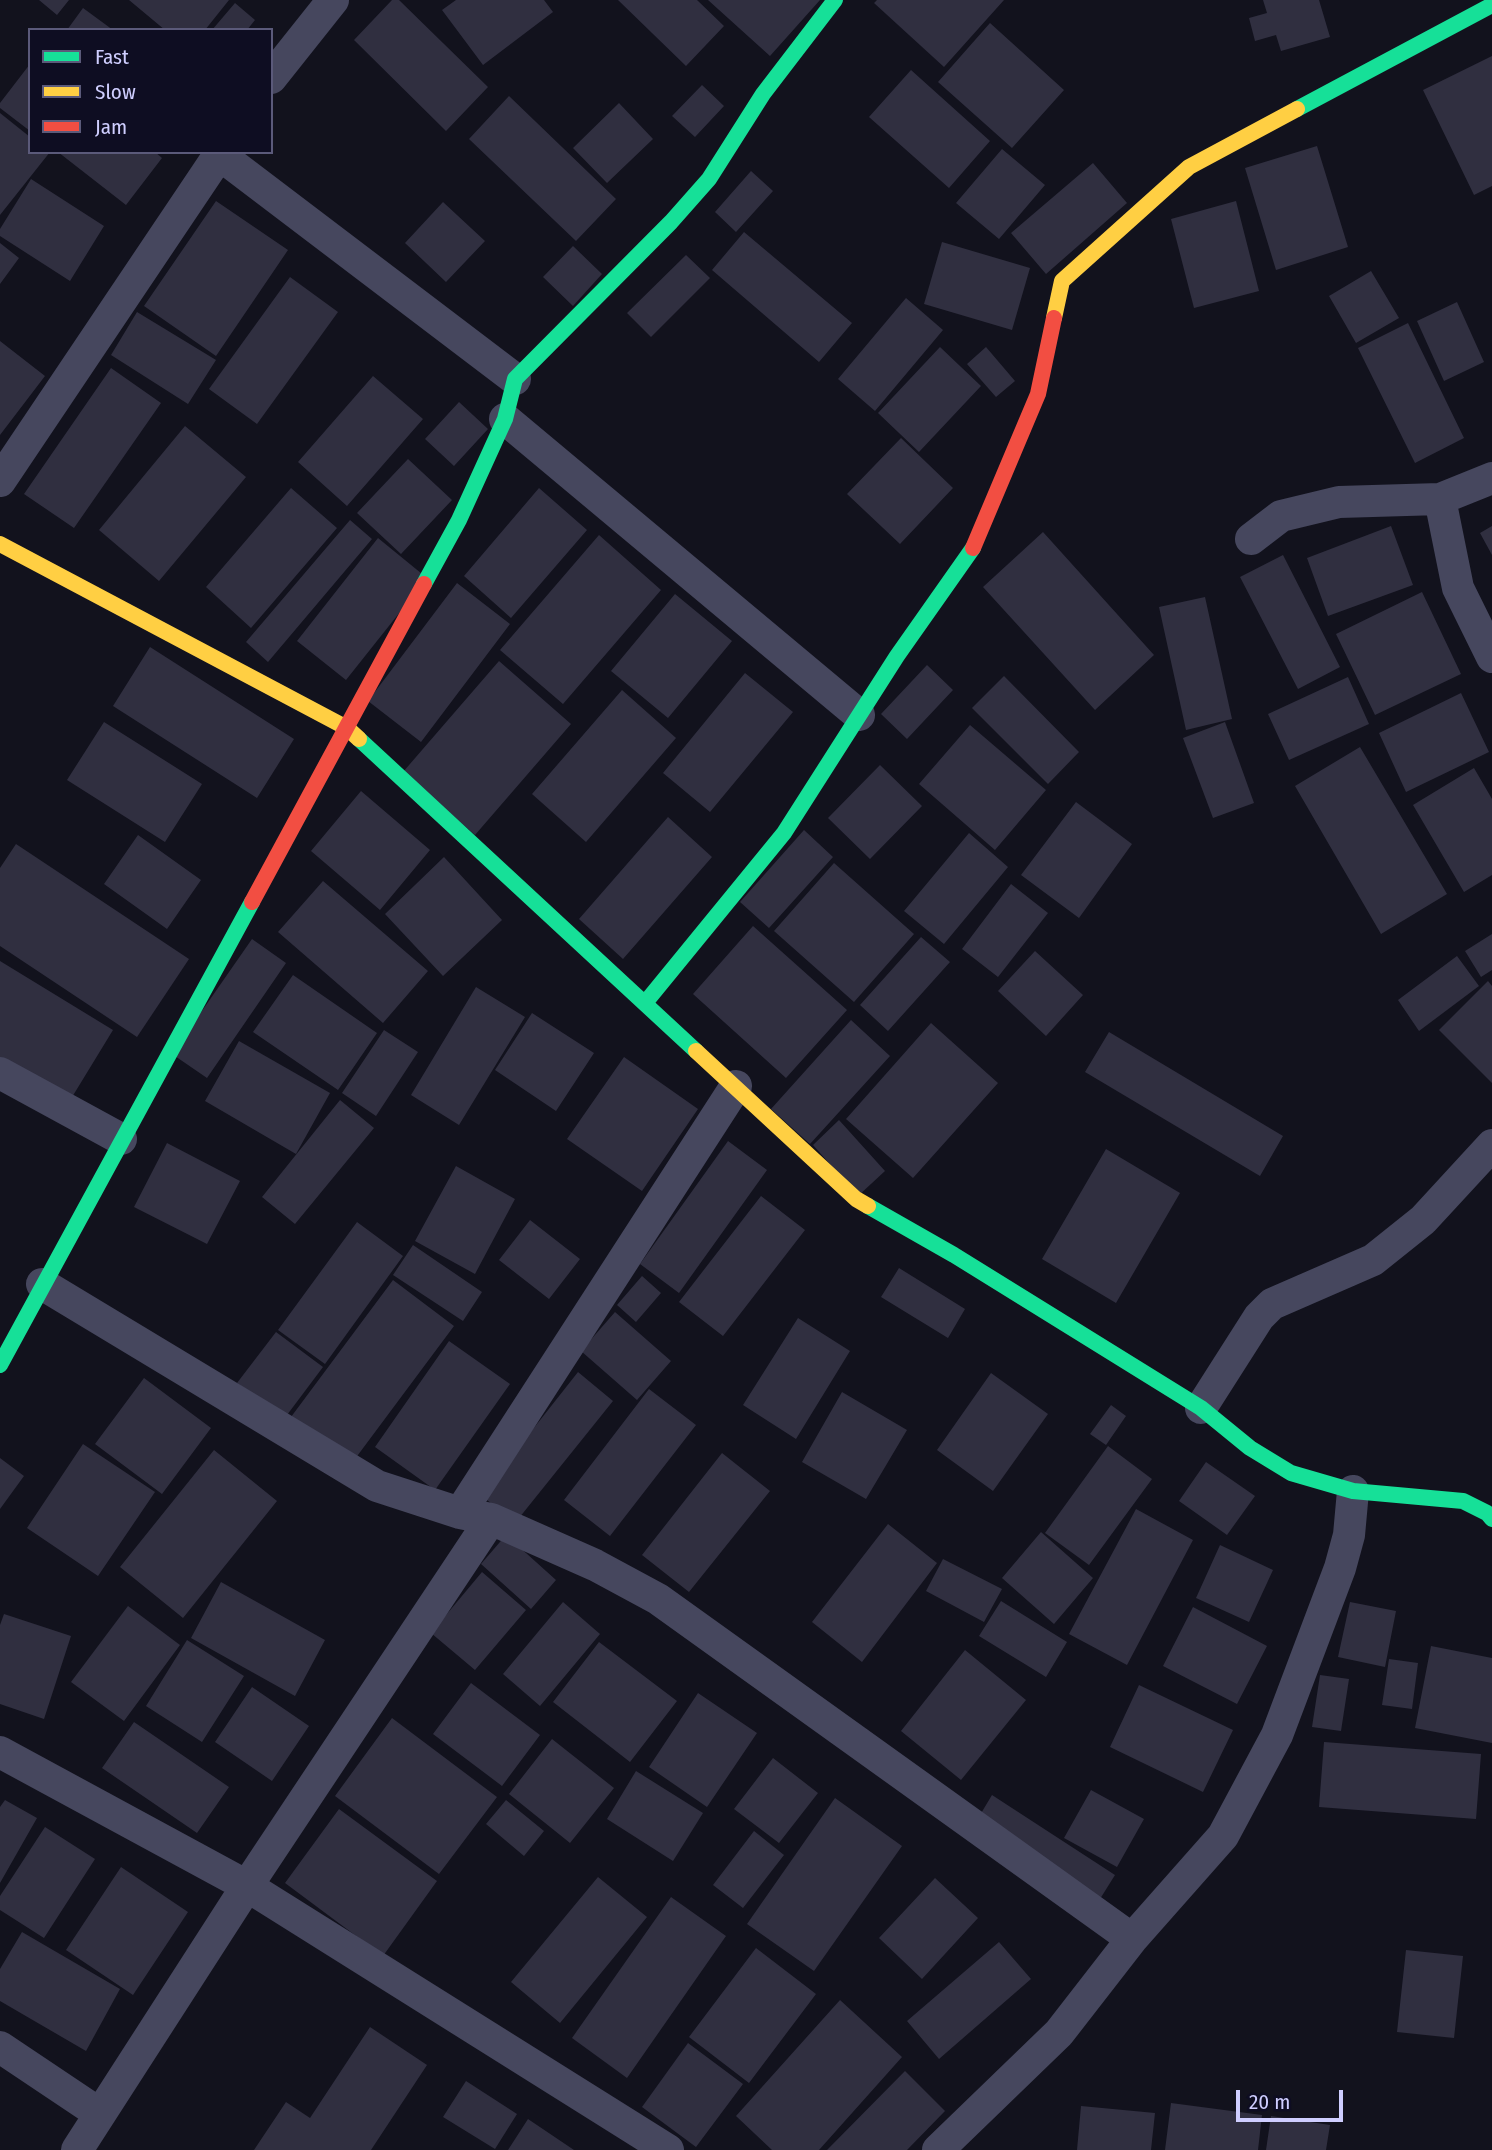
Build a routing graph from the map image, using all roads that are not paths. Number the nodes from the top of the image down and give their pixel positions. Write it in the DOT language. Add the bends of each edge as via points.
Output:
graph roads {
  1 [pos="332,0"];
  2 [pos="835,0"];
  3 [pos="1492,5"];
  4 [pos="273,75"];
  5 [pos="219,154"];
  6 [pos="221,154"];
  7 [pos="515,379"];
  8 [pos="505,419"];
  9 [pos="1492,478"];
  10 [pos="0,481"];
  11 [pos="1440,499"];
  12 [pos="1251,539"];
  13 [pos="0,544"];
  14 [pos="1492,657"];
  15 [pos="859,715"];
  16 [pos="347,728"];
  17 [pos="645,1003"];
  18 [pos="0,1073"];
  19 [pos="736,1086"];
  20 [pos="121,1139"];
  21 [pos="1492,1145"];
  22 [pos="42,1284"];
  23 [pos="0,1365"];
  24 [pos="1201,1408"];
  25 [pos="1353,1491"];
  26 [pos="460,1513"];
  27 [pos="491,1519"];
  28 [pos="1492,1519"];
  29 [pos="0,1752"];
  30 [pos="247,1886"];
  31 [pos="1132,1938"];
  32 [pos="0,2048"];
  33 [pos="100,2114"];
  34 [pos="77,2150"];
  35 [pos="668,2150"];
  36 [pos="938,2150"];
  1 -- 4 [label="street"];
  2 -- 7 [label="street" via="763,94 709,178"];
  3 -- 15 [label="street" via="1189,167 1062,281 1038,394 974,547"];
  5 -- 10 [label="street"];
  6 -- 7 [label="street"];
  7 -- 8 [label="street"];
  8 -- 15 [label="street"];
  8 -- 16 [label="street" via="458,520"];
  9 -- 11 [label="street"];
  11 -- 12 [label="street" via="1339,502 1281,516"];
  11 -- 14 [label="street" via="1458,588"];
  13 -- 16 [label="street"];
  15 -- 17 [label="street" via="784,833"];
  16 -- 17 [label="street"];
  16 -- 20 [label="street"];
  17 -- 19 [label="street"];
  18 -- 20 [label="street"];
  19 -- 24 [label="street" via="856,1199"];
  19 -- 26 [label="street"];
  20 -- 22 [label="street"];
  21 -- 24 [label="street" via="1423,1220 1373,1260 1272,1304"];
  22 -- 23 [label="street"];
  22 -- 26 [label="street" via="377,1486"];
  24 -- 25 [label="street" via="1250,1448 1291,1473"];
  25 -- 28 [label="street" via="1463,1501"];
  25 -- 31 [label="street" via="1340,1568 1277,1735 1223,1836"];
  26 -- 27 [label="street"];
  27 -- 30 [label="street"];
  27 -- 31 [label="street" via="658,1599"];
  29 -- 30 [label="street"];
  30 -- 33 [label="street"];
  30 -- 35 [label="street"];
  31 -- 36 [label="street" via="1059,2033"];
  32 -- 33 [label="street"];
  33 -- 34 [label="street"];
}
